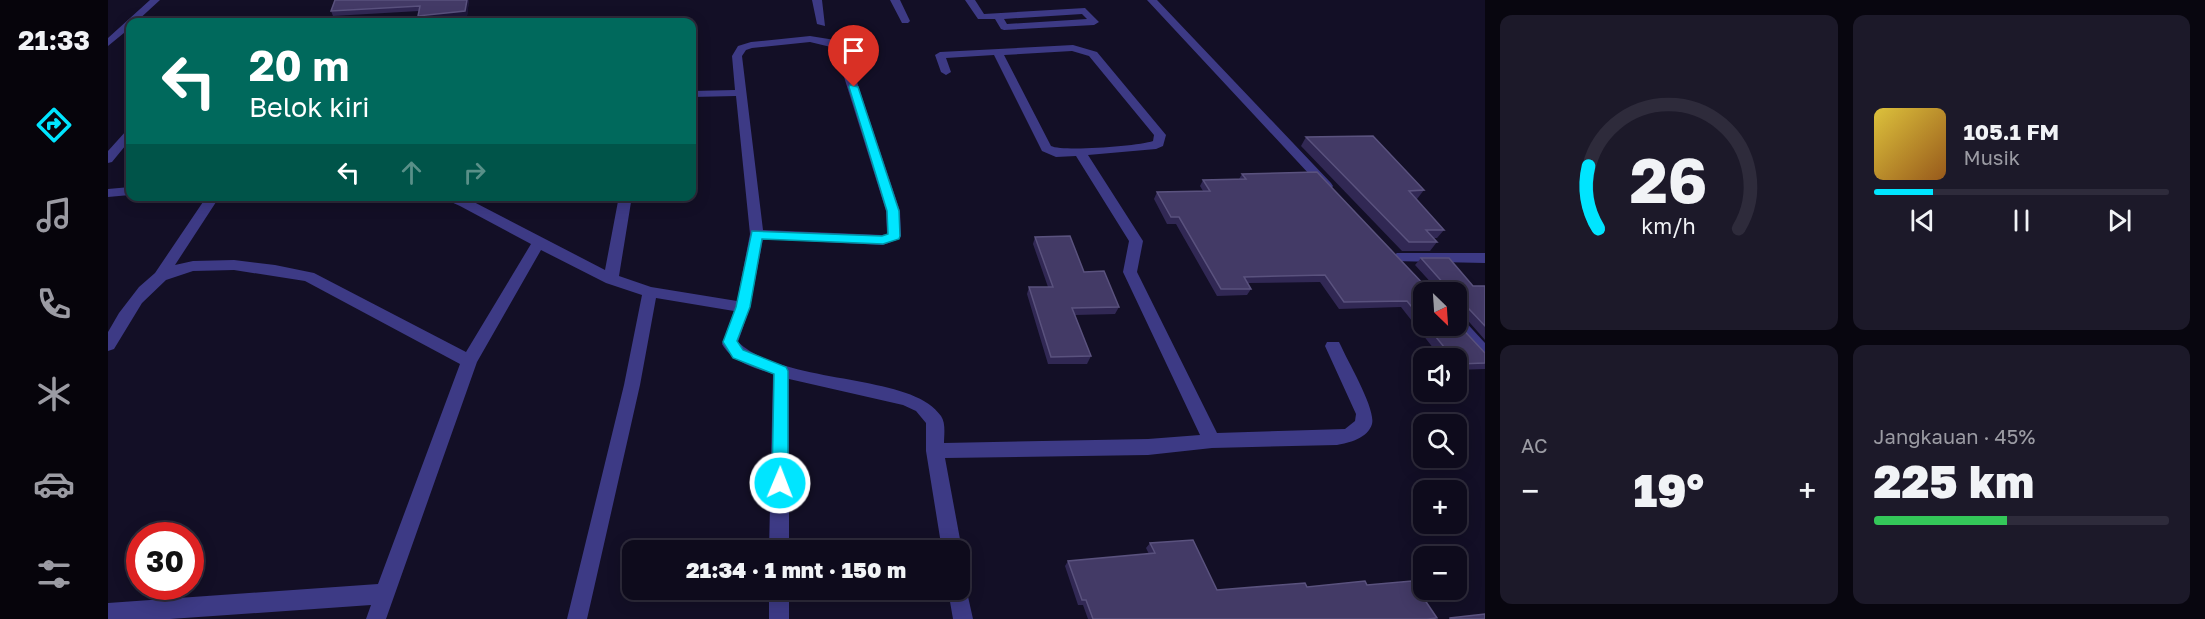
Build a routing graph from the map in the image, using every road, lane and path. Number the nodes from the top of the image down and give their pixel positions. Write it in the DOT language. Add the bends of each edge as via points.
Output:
graph roads {
  1 [pos="155,0"];
  2 [pos="817,0"];
  3 [pos="896,0"];
  4 [pos="970,0"];
  5 [pos="1152,0"];
  6 [pos="998,16"];
  7 [pos="135,18"];
  8 [pos="905,21"];
  9 [pos="822,24"];
  10 [pos="126,26"];
  11 [pos="126,37"];
  12 [pos="111,40"];
  13 [pos="997,52"];
  14 [pos="946,72"];
  15 [pos="742,93"];
  16 [pos="696,94"];
  17 [pos="126,138"];
  18 [pos="1080,152"];
  19 [pos="108,159"];
  20 [pos="126,192"];
  21 [pos="108,193"];
  22 [pos="1338,197"];
  23 [pos="211,201"];
  24 [pos="459,201"];
  25 [pos="625,201"];
  26 [pos="757,234"];
  27 [pos="538,244"];
  28 [pos="1485,258"];
  29 [pos="1411,273"];
  30 [pos="159,277"];
  31 [pos="611,279"];
  32 [pos="650,292"];
  33 [pos="743,307"];
  34 [pos="1467,334"];
  35 [pos="108,345"];
  36 [pos="1333,346"];
  37 [pos="1485,354"];
  38 [pos="469,362"];
  39 [pos="781,371"];
  40 [pos="1212,441"];
  41 [pos="935,451"];
  42 [pos="779,540"];
  43 [pos="950,540"];
  44 [pos="385,594"];
  45 [pos="779,600"];
  46 [pos="960,600"];
  47 [pos="108,613"];
  48 [pos="376,619"];
  49 [pos="577,619"];
  50 [pos="779,619"];
  51 [pos="963,619"];
  1 -- 7 [label="street"];
  2 -- 9 [label="street"];
  3 -- 8 [label="street"];
  4 -- 6 [label="street" via="981,17"];
  5 -- 22 [label="street"];
  6 -- 6 [label="street" via="1085,10 1094,22 1004,27"];
  10 -- 12 [label="street"];
  11 -- 12 [label="street"];
  13 -- 14 [label="street" via="940,54"];
  13 -- 18 [label="street" via="1046,148 1056,153"];
  13 -- 18 [label="street" via="1073,48 1093,54 1161,138 1152,146"];
  15 -- 16 [label="street"];
  15 -- 26 [label="street"];
  15 -- 26 [label="street" via="737,56 745,47 817,40 840,46 896,226 894,236 883,240"];
  17 -- 19 [label="street"];
  18 -- 40 [label="street" via="1136,241 1130,272"];
  20 -- 21 [label="street"];
  23 -- 30 [label="street"];
  24 -- 27 [label="street"];
  25 -- 31 [label="street"];
  26 -- 33 [label="street"];
  27 -- 31 [label="street"];
  27 -- 38 [label="street"];
  28 -- 29 [label="street" via="1392,253"];
  30 -- 35 [label="street" via="138,298"];
  30 -- 38 [label="street" via="188,267 285,270 309,277"];
  31 -- 32 [label="street"];
  32 -- 33 [label="street"];
  32 -- 49 [label="street"];
  33 -- 39 [label="street" via="730,342 734,351"];
  34 -- 37 [label="street"];
  36 -- 40 [label="street" via="1364,414 1358,429 1337,438"];
  38 -- 44 [label="street"];
  39 -- 41 [label="street" via="922,406 935,421"];
  39 -- 42 [label="street"];
  40 -- 41 [label="street" via="1148,447"];
  41 -- 43 [label="street"];
  44 -- 47 [label="street"];
  44 -- 48 [label="street"];
  45 -- 50 [label="street"];
  46 -- 51 [label="street"];
}
